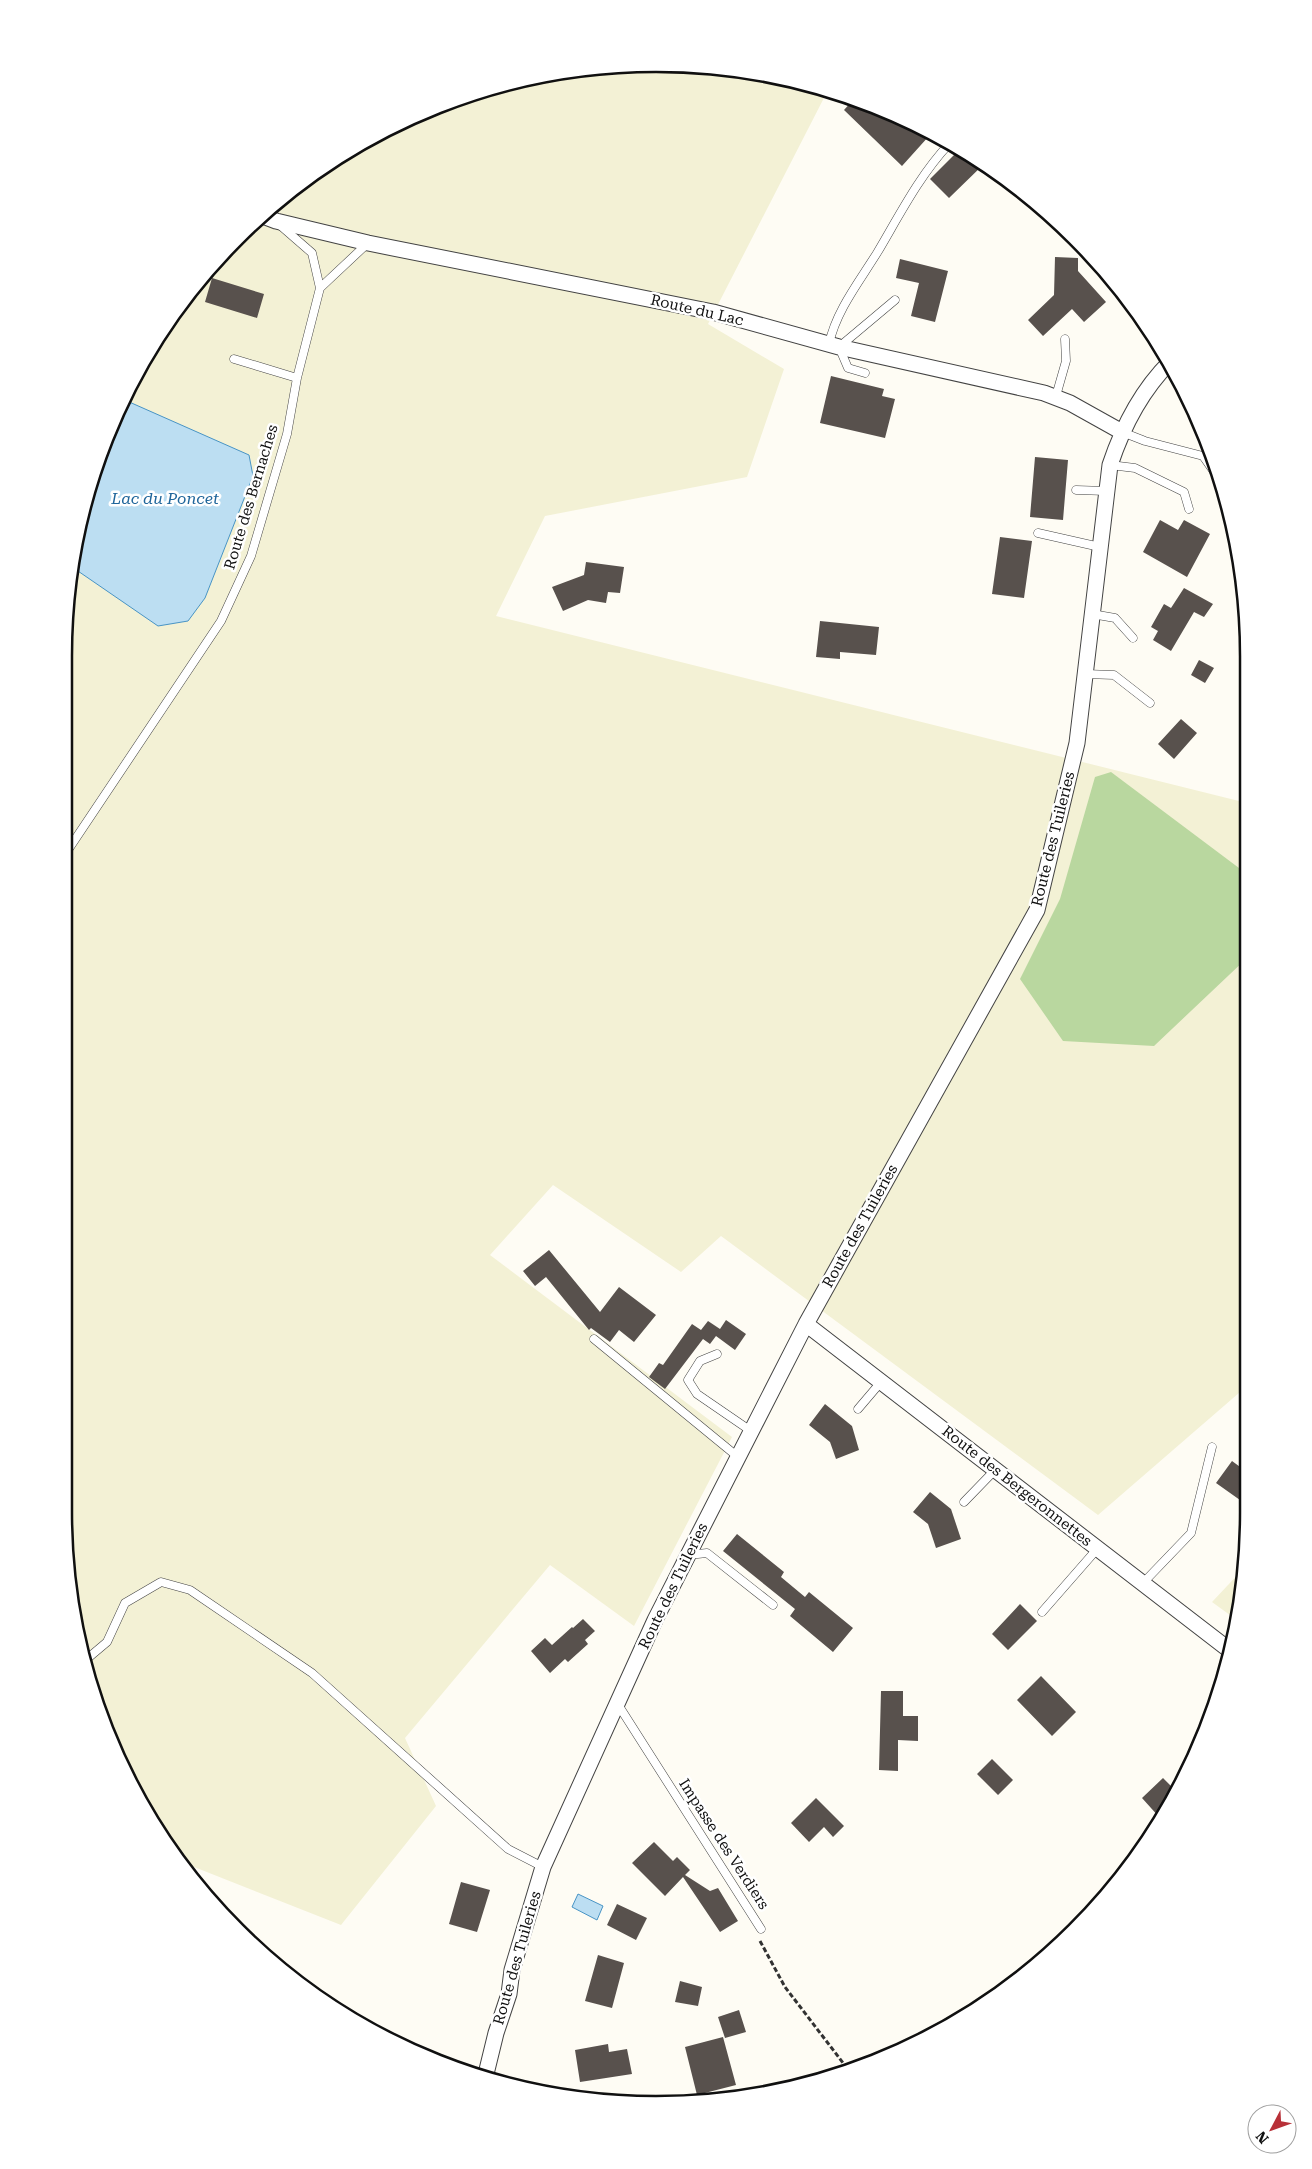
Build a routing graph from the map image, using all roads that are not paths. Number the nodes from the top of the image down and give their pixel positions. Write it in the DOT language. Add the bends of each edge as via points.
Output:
graph roads {
  1 [pos="944,149"];
  2 [pos="269,219"];
  3 [pos="368,243"];
  4 [pos="320,288"];
  5 [pos="895,300"];
  6 [pos="1065,339"];
  7 [pos="834,346"];
  8 [pos="234,359"];
  9 [pos="1163,369"];
  10 [pos="865,373"];
  11 [pos="297,378"];
  12 [pos="1056,396"];
  13 [pos="1122,432"];
  14 [pos="1206,460"];
  15 [pos="1110,465"];
  16 [pos="1076,490"];
  17 [pos="1107,491"];
  18 [pos="1189,509"];
  19 [pos="1038,533"];
  20 [pos="1100,547"];
  21 [pos="1092,614"];
  22 [pos="1132,638"];
  23 [pos="1085,674"];
  24 [pos="1150,703"];
  25 [pos="72,844"];
  26 [pos="806,1324"];
  27 [pos="594,1339"];
  28 [pos="717,1354"];
  29 [pos="881,1382"];
  30 [pos="858,1409"];
  31 [pos="751,1431"];
  32 [pos="1212,1447"];
  33 [pos="738,1457"];
  34 [pos="996,1468"];
  35 [pos="964,1502"];
  36 [pos="1098,1548"];
  37 [pos="688,1555"];
  38 [pos="1143,1583"];
  39 [pos="773,1605"];
  40 [pos="1042,1612"];
  41 [pos="1224,1646"];
  42 [pos="90,1656"];
  43 [pos="617,1703"];
  44 [pos="543,1867"];
  45 [pos="761,1929"];
  46 [pos="487,2072"];
  1 -- 7 [label="lane" via="925,172 836,322"];
  2 -- 3 [label="street, Route du Lac"];
  2 -- 4 [label="lane" via="312,253"];
  3 -- 4 [label="lane"];
  3 -- 7 [label="street, Route du Lac" via="713,312"];
  4 -- 11 [label="lane, Route des Bernaches"];
  5 -- 7 [label="lane"];
  6 -- 12 [label="lane" via="1066,360"];
  7 -- 10 [label="lane" via="848,368"];
  7 -- 12 [label="street, Route du Lac"];
  8 -- 11 [label="lane"];
  9 -- 13 [label="street, Route des Tuileries"];
  11 -- 25 [label="lane, Route des Bernaches" via="287,434 251,556 221,621"];
  12 -- 13 [label="street, Route du Lac"];
  13 -- 14 [label="lane" via="1203,456"];
  13 -- 15 [label="street, Route des Tuileries"];
  15 -- 17 [label="street, Route des Tuileries"];
  15 -- 18 [label="lane" via="1135,468 1184,492"];
  16 -- 17 [label="lane"];
  17 -- 20 [label="street, Route des Tuileries"];
  19 -- 20 [label="lane"];
  20 -- 21 [label="street, Route des Tuileries"];
  21 -- 22 [label="lane" via="1115,618"];
  21 -- 23 [label="street, Route des Tuileries"];
  23 -- 24 [label="lane" via="1114,675"];
  23 -- 26 [label="street, Route des Tuileries" via="1077,743 1037,910"];
  26 -- 29 [label="street, Route des Bergeronnettes"];
  26 -- 31 [label="street, Route des Tuileries"];
  27 -- 33 [label="lane"];
  28 -- 31 [label="lane" via="700,1360 688,1380 697,1394"];
  29 -- 30 [label="lane"];
  29 -- 34 [label="street, Route des Bergeronnettes"];
  31 -- 33 [label="street, Route des Tuileries"];
  32 -- 38 [label="lane" via="1191,1533"];
  33 -- 37 [label="street, Route des Tuileries"];
  34 -- 35 [label="lane"];
  34 -- 36 [label="street, Route des Bergeronnettes"];
  36 -- 38 [label="street, Route des Bergeronnettes"];
  36 -- 40 [label="lane"];
  37 -- 39 [label="lane" via="707,1553"];
  37 -- 43 [label="street, Route des Tuileries"];
  38 -- 41 [label="street, Route des Bergeronnettes"];
  42 -- 44 [label="lane" via="107,1642 126,1603 162,1582 190,1590 312,1673 508,1849"];
  43 -- 44 [label="street, Route des Tuileries"];
  43 -- 45 [label="lane, Impasse des Verdiers"];
  44 -- 46 [label="street, Route des Tuileries"];
}
